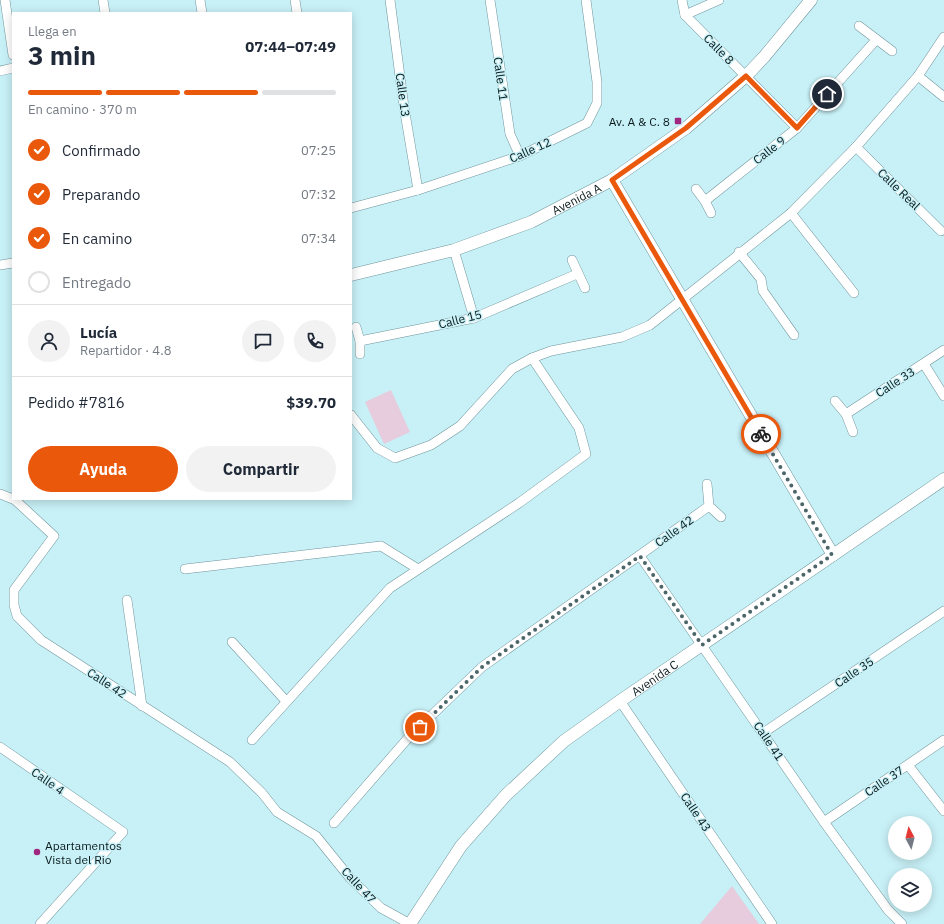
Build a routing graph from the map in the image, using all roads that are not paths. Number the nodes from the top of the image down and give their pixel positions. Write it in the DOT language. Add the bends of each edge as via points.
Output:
graph roads {
  1 [pos="5,0"];
  2 [pos="103,0"];
  3 [pos="200,0"];
  4 [pos="295,0"];
  5 [pos="390,0"];
  6 [pos="490,0"];
  7 [pos="586,0"];
  8 [pos="682,0"];
  9 [pos="719,0"];
  10 [pos="811,0"];
  11 [pos="105,12"];
  12 [pos="202,12"];
  13 [pos="297,12"];
  14 [pos="685,15"];
  15 [pos="859,26"];
  16 [pos="944,37"];
  17 [pos="876,40"];
  18 [pos="12,48"];
  19 [pos="892,51"];
  20 [pos="12,68"];
  21 [pos="0,71"];
  22 [pos="746,76"];
  23 [pos="918,76"];
  24 [pos="944,97"];
  25 [pos="797,128"];
  26 [pos="856,147"];
  27 [pos="520,156"];
  28 [pos="612,180"];
  29 [pos="696,189"];
  30 [pos="418,190"];
  31 [pos="705,201"];
  32 [pos="352,208"];
  33 [pos="711,213"];
  34 [pos="791,213"];
  35 [pos="941,231"];
  36 [pos="454,250"];
  37 [pos="739,252"];
  38 [pos="572,260"];
  39 [pos="12,263"];
  40 [pos="0,265"];
  41 [pos="577,274"];
  42 [pos="352,275"];
  43 [pos="585,288"];
  44 [pos="854,293"];
  45 [pos="681,299"];
  46 [pos="474,318"];
  47 [pos="356,328"];
  48 [pos="794,335"];
  49 [pos="360,341"];
  50 [pos="944,350"];
  51 [pos="360,354"];
  52 [pos="532,358"];
  53 [pos="924,364"];
  54 [pos="944,396"];
  55 [pos="836,401"];
  56 [pos="846,414"];
  57 [pos="352,416"];
  58 [pos="853,432"];
  59 [pos="944,479"];
  60 [pos="708,484"];
  61 [pos="0,494"];
  62 [pos="12,498"];
  63 [pos="15,500"];
  64 [pos="709,506"];
  65 [pos="721,517"];
  66 [pos="832,555"];
  67 [pos="640,556"];
  68 [pos="185,568"];
  69 [pos="418,570"];
  70 [pos="127,600"];
  71 [pos="944,611"];
  72 [pos="232,642"];
  73 [pos="702,645"];
  74 [pos="620,700"];
  75 [pos="286,701"];
  76 [pos="142,706"];
  77 [pos="763,733"];
  78 [pos="252,740"];
  79 [pos="944,740"];
  80 [pos="0,747"];
  81 [pos="908,765"];
  82 [pos="944,811"];
  83 [pos="824,822"];
  84 [pos="334,823"];
  85 [pos="316,836"];
  86 [pos="40,924"];
  87 [pos="410,924"];
  88 [pos="772,924"];
  89 [pos="902,924"];
  1 -- 18 [label="street"];
  2 -- 11 [label="street"];
  3 -- 12 [label="street"];
  4 -- 13 [label="street"];
  5 -- 30 [label="street, Calle 13"];
  6 -- 27 [label="street, Calle 11" via="510,134"];
  7 -- 27 [label="street, Calle 12" via="598,82 597,103 587,123"];
  8 -- 14 [label="street"];
  9 -- 14 [label="street"];
  10 -- 22 [label="street, Avenida A"];
  14 -- 22 [label="street, Calle 8"];
  15 -- 17 [label="street"];
  16 -- 23 [label="street"];
  17 -- 19 [label="street"];
  17 -- 25 [label="street, Calle 9"];
  20 -- 21 [label="street"];
  22 -- 25 [label="street, Calle 8"];
  22 -- 28 [label="street, Avenida A" via="686,128"];
  23 -- 24 [label="street"];
  23 -- 26 [label="street"];
  25 -- 31 [label="street, Calle 9"];
  26 -- 34 [label="street"];
  26 -- 35 [label="street, Calle Real"];
  27 -- 30 [label="street, Calle 12"];
  28 -- 36 [label="street, Avenida A" via="531,222"];
  28 -- 45 [label="street"];
  29 -- 31 [label="street"];
  30 -- 32 [label="street, Calle 12"];
  31 -- 33 [label="street"];
  34 -- 37 [label="street"];
  34 -- 44 [label="street"];
  36 -- 42 [label="street, Avenida A"];
  36 -- 46 [label="street"];
  37 -- 45 [label="street"];
  37 -- 48 [label="street" via="762,279 763,291"];
  38 -- 41 [label="street"];
  39 -- 40 [label="street"];
  41 -- 43 [label="street"];
  41 -- 46 [label="street, Calle 15"];
  45 -- 52 [label="street" via="650,325 622,337 551,351"];
  45 -- 66 [label="street"];
  46 -- 49 [label="street, Calle 15"];
  47 -- 49 [label="street"];
  49 -- 51 [label="street"];
  50 -- 53 [label="street, Calle 33"];
  52 -- 57 [label="street" via="512,369 460,426 431,445 395,458 377,448"];
  52 -- 69 [label="street" via="579,428 586,454 519,503"];
  53 -- 54 [label="street"];
  53 -- 56 [label="street, Calle 33"];
  55 -- 56 [label="street"];
  56 -- 58 [label="street"];
  59 -- 66 [label="street, Avenida C"];
  60 -- 64 [label="street"];
  61 -- 62 [label="street, Calle 42"];
  63 -- 76 [label="street, Calle 42" via="54,536 14,590 17,616 42,640"];
  64 -- 65 [label="street"];
  64 -- 67 [label="street, Calle 42"];
  66 -- 73 [label="street, Avenida C"];
  67 -- 73 [label="street, Calle 41"];
  67 -- 84 [label="street, Calle 42" via="482,667 409,737"];
  68 -- 69 [label="street" via="381,546"];
  69 -- 75 [label="street" via="390,588"];
  70 -- 76 [label="street"];
  71 -- 77 [label="street, Calle 35"];
  72 -- 75 [label="street"];
  73 -- 74 [label="street, Avenida C"];
  73 -- 77 [label="street, Calle 41"];
  74 -- 87 [label="street, Avenida C" via="564,741 506,795 462,846"];
  74 -- 88 [label="street, Calle 43"];
  75 -- 78 [label="street"];
  76 -- 85 [label="street, Calle 42" via="230,762 262,792 277,812"];
  77 -- 83 [label="street, Calle 41"];
  79 -- 81 [label="street, Calle 37"];
  80 -- 86 [label="street, Calle 4" via="123,832"];
  81 -- 82 [label="street"];
  81 -- 83 [label="street, Calle 37"];
  83 -- 89 [label="street, Calle 41" via="888,910"];
  85 -- 87 [label="street, Calle 47" via="350,878 381,908"];
}
